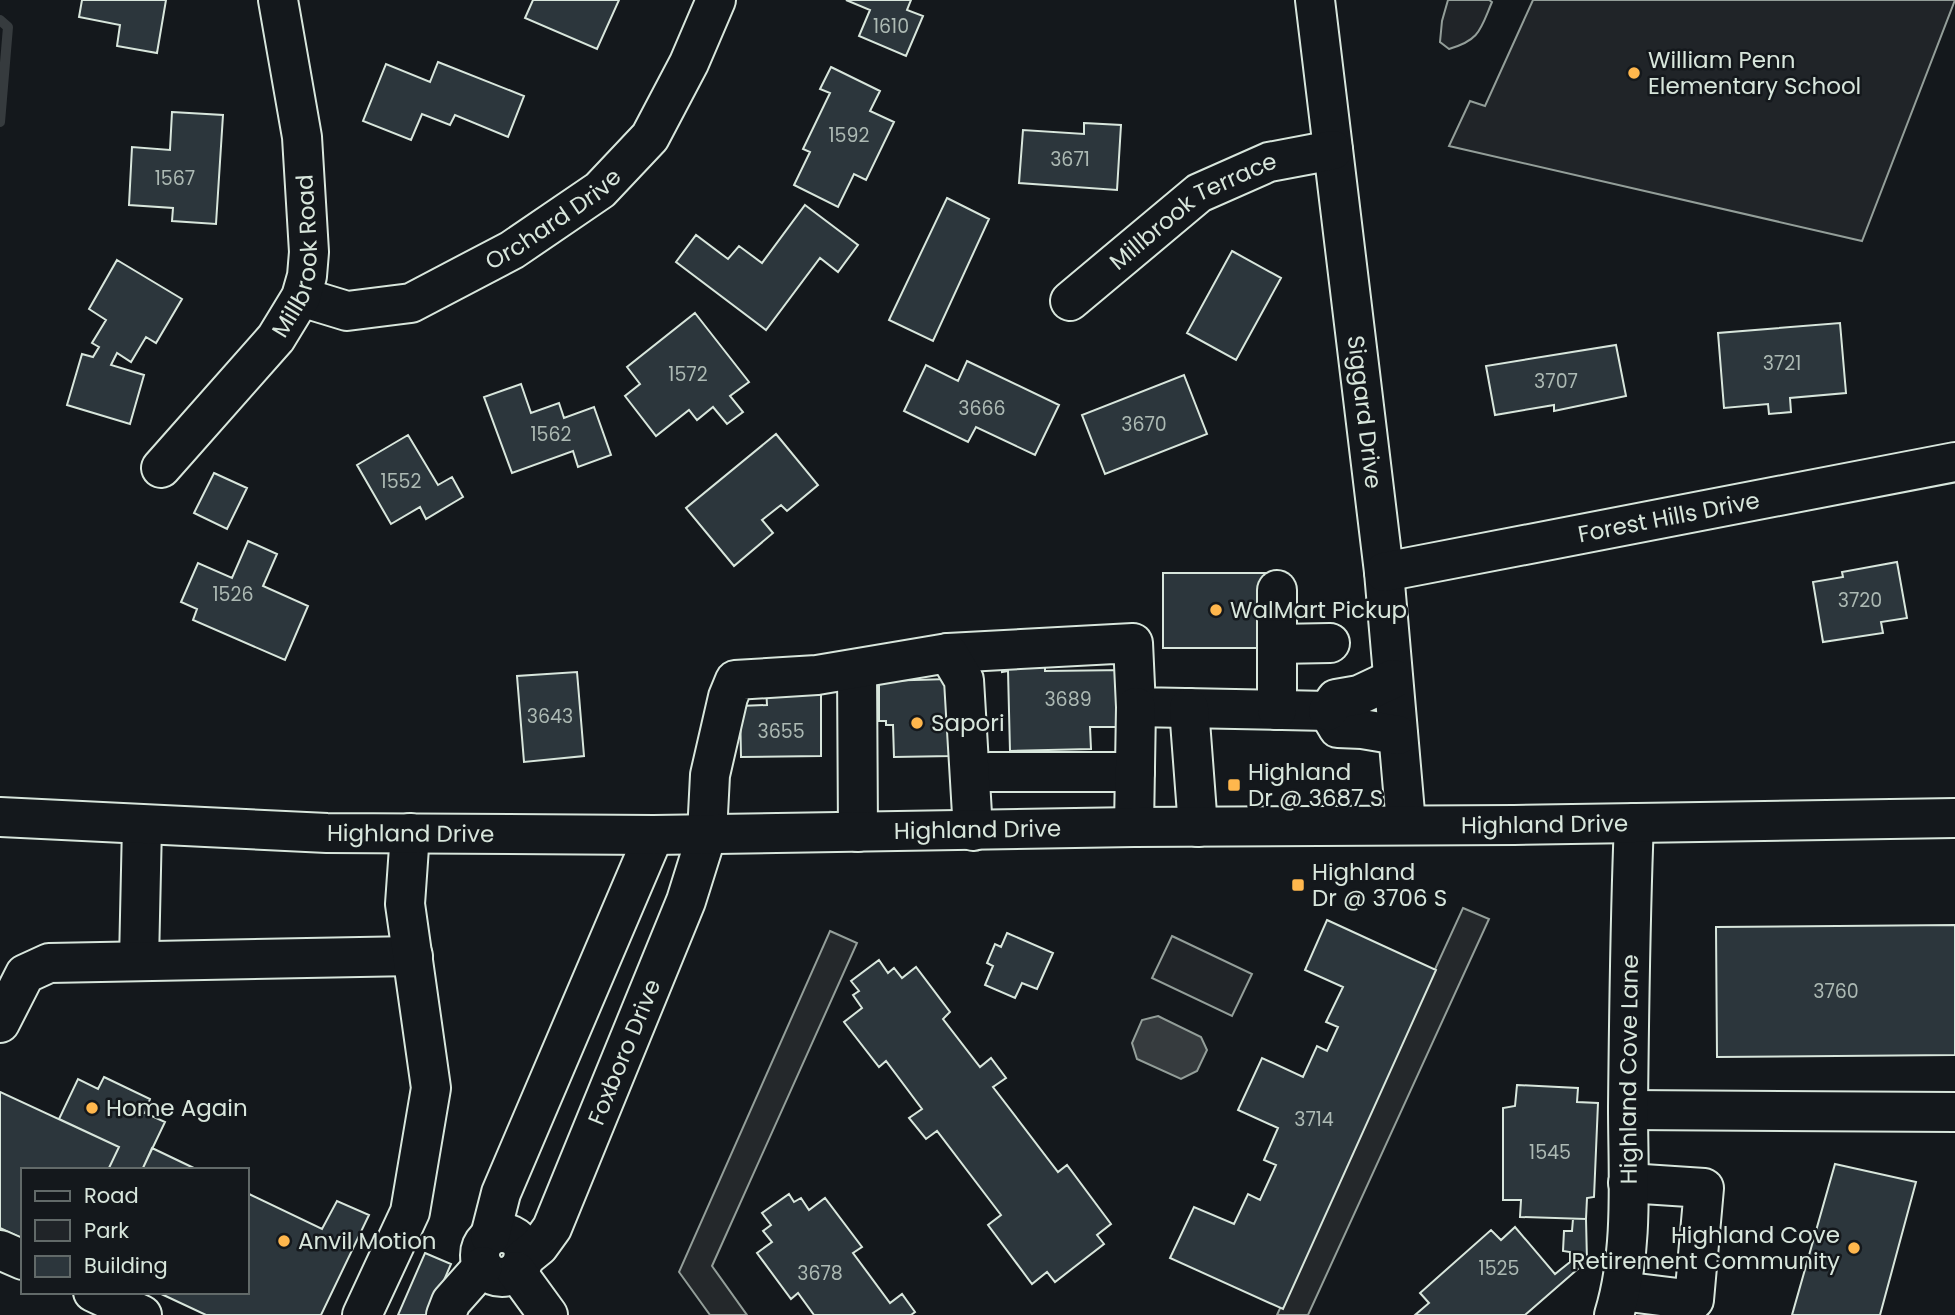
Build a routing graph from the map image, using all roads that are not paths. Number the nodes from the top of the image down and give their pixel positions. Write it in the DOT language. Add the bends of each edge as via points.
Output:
graph roads {
  1 [pos="278,0"];
  2 [pos="716,0"];
  3 [pos="1315,0"];
  4 [pos="1333,150"];
  5 [pos="301,297"];
  6 [pos="1070,301"];
  7 [pos="1955,462"];
  8 [pos="160,468"];
  9 [pos="1384,572"];
  10 [pos="1277,590"];
  11 [pos="1331,643"];
  12 [pos="1277,644"];
  13 [pos="948,653"];
  14 [pos="857,669"];
  15 [pos="1393,679"];
  16 [pos="1136,707"];
  17 [pos="1189,708"];
  18 [pos="1276,710"];
  19 [pos="1328,711"];
  20 [pos="1398,736"];
  21 [pos="990,772"];
  22 [pos="1135,772"];
  23 [pos="0,817"];
  24 [pos="1955,818"];
  25 [pos="1634,823"];
  26 [pos="1406,824"];
  27 [pos="142,825"];
  28 [pos="1134,827"];
  29 [pos="1198,827"];
  30 [pos="973,831"];
  31 [pos="858,832"];
  32 [pos="410,834"];
  33 [pos="707,834"];
  34 [pos="654,835"];
  35 [pos="413,956"];
  36 [pos="139,961"];
  37 [pos="0,1023"];
  38 [pos="1628,1110"];
  39 [pos="1955,1112"];
  40 [pos="1628,1183"];
  41 [pos="0,1250"];
  42 [pos="503,1258"];
  43 [pos="21,1259"];
  44 [pos="97,1294"];
  45 [pos="1617,1303"];
  46 [pos="1693,1307"];
  47 [pos="142,1315"];
  48 [pos="362,1315"];
  49 [pos="446,1315"];
  50 [pos="548,1315"];
  1 -- 5 [label="street, Millbrook Road" via="302,137 309,252"];
  2 -- 5 [label="street, Orchard Drive" via="650,137 600,190 512,250 411,303 346,311"];
  3 -- 4 [label="street, Siggard Drive"];
  4 -- 6 [label="street, Millbrook Terrace" via="1269,162 1199,193"];
  4 -- 9 [label="street, Siggard Drive"];
  5 -- 8 [label="street, Millbrook Road" via="276,338"];
  7 -- 9 [label="street, Forest Hills Drive"];
  9 -- 15 [label="street, Siggard Drive"];
  10 -- 12 [label="street"];
  11 -- 12 [label="street"];
  12 -- 18 [label="street"];
  13 -- 14 [label="street"];
  13 -- 16 [label="street" via="1133,643"];
  13 -- 30 [label="street" via="964,680"];
  14 -- 31 [label="street"];
  14 -- 33 [label="street, Foxboro Drive" via="735,680 710,775"];
  15 -- 19 [label="street" via="1359,695 1336,699"];
  15 -- 20 [label="street, Siggard Drive"];
  16 -- 17 [label="street"];
  16 -- 22 [label="street"];
  17 -- 18 [label="street"];
  17 -- 29 [label="street"];
  18 -- 19 [label="street"];
  19 -- 20 [label="street" via="1338,728"];
  20 -- 26 [label="street, Siggard Drive"];
  21 -- 22 [label="street"];
  22 -- 28 [label="street"];
  23 -- 27 [label="street, Highland Drive"];
  24 -- 25 [label="street, Highland Drive"];
  25 -- 26 [label="street, Highland Drive"];
  25 -- 38 [label="street, Highland Cove Lane"];
  26 -- 29 [label="street, Highland Drive"];
  27 -- 32 [label="street, Highland Drive"];
  27 -- 36 [label="street"];
  28 -- 29 [label="street, Highland Drive"];
  28 -- 30 [label="street, Highland Drive"];
  30 -- 31 [label="street, Highland Drive"];
  31 -- 33 [label="street, Highland Drive"];
  32 -- 34 [label="street, Highland Drive"];
  32 -- 35 [label="street" via="405,904"];
  33 -- 34 [label="street, Highland Drive"];
  33 -- 42 [label="street, Foxboro Drive" via="686,901 552,1228 539,1246"];
  34 -- 42 [label="street, Foxboro Drive" via="501,1193"];
  35 -- 36 [label="street"];
  35 -- 48 [label="street" via="431,1088 410,1212"];
  36 -- 37 [label="street" via="49,962 24,974"];
  38 -- 39 [label="street"];
  38 -- 40 [label="street, Highland Cove Lane"];
  40 -- 45 [label="street, Highland Cove Lane"];
  40 -- 46 [label="street" via="1704,1188"];
  41 -- 43 [label="street"];
  42 -- 49 [label="street, Foxboro Drive" via="451,1302"];
  42 -- 50 [label="street"];
  44 -- 47 [label="street"];
  45 -- 46 [label="street"];
}
